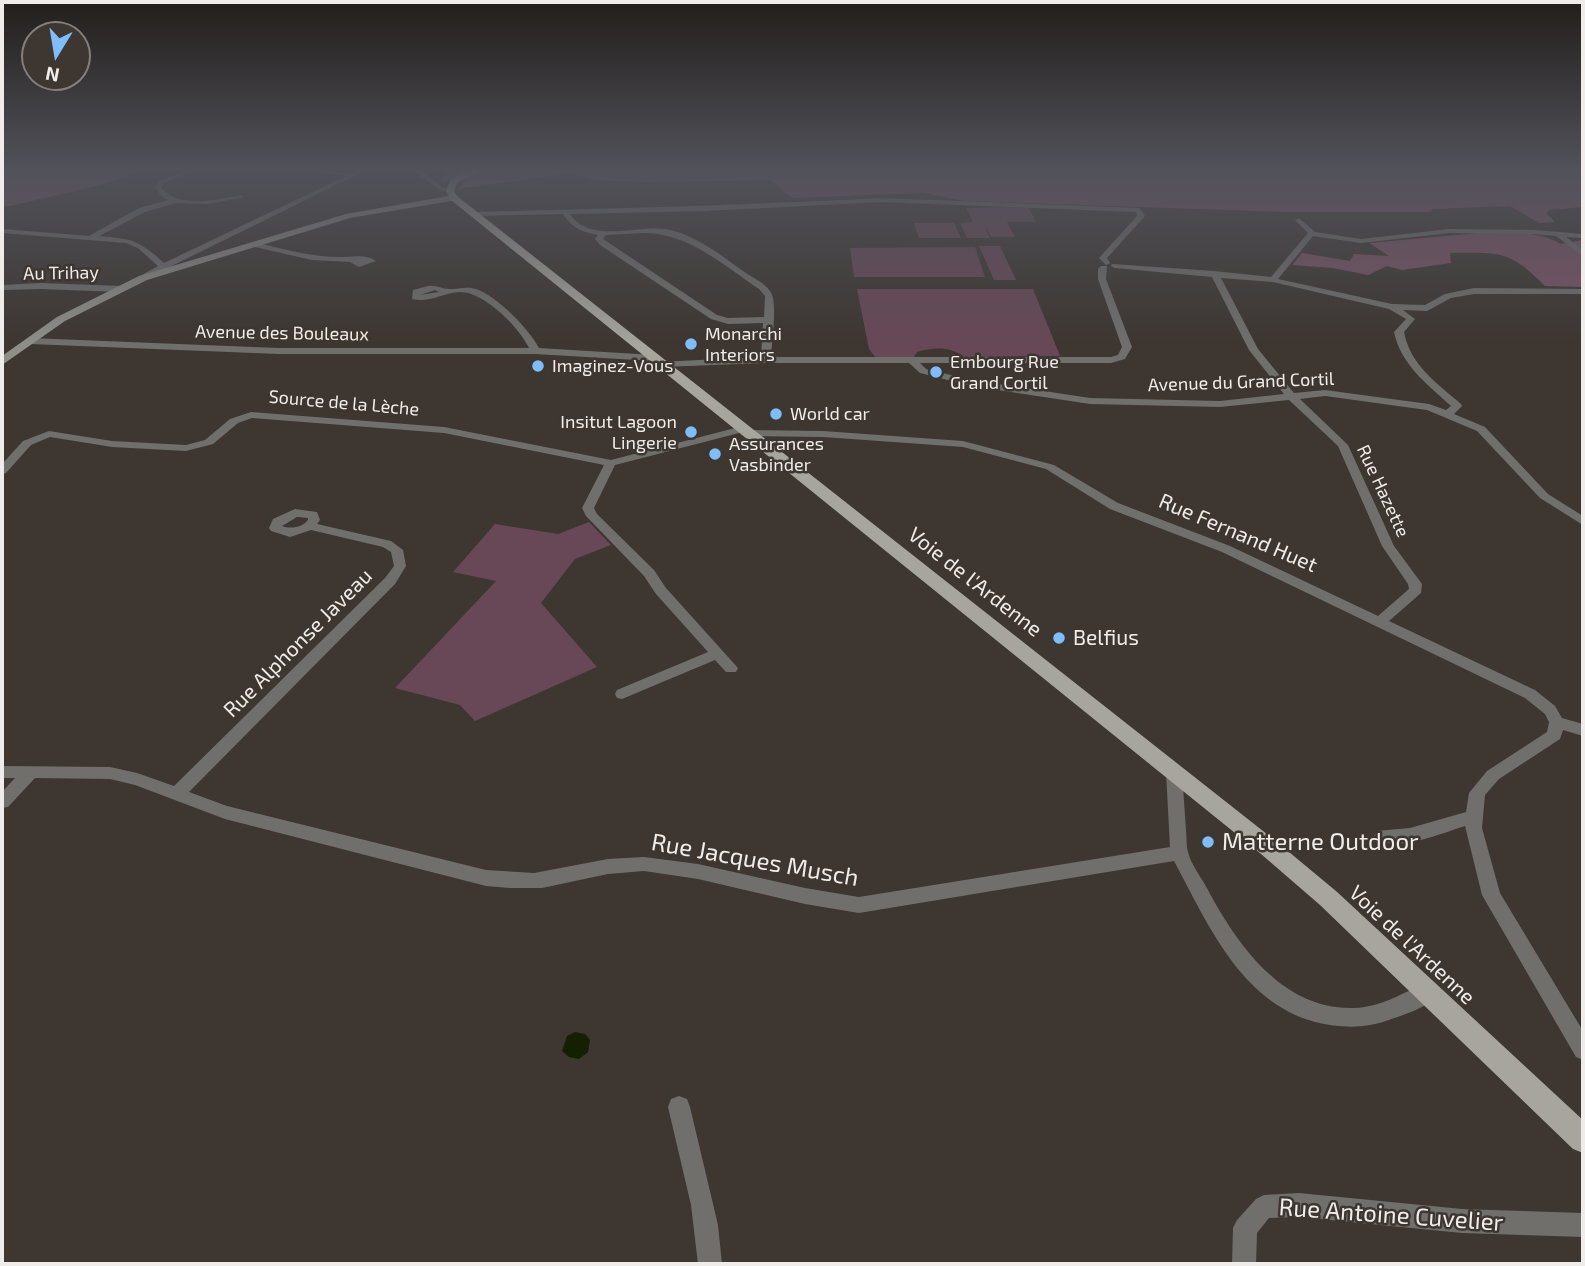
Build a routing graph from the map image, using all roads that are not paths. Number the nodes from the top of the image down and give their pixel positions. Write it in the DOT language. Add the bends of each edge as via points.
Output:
graph roads {
  1 [pos="110,227"];
  2 [pos="245,227"];
  3 [pos="314,227"];
  4 [pos="489,227"];
  5 [pos="580,227"];
  6 [pos="1130,227"];
  7 [pos="1306,227"];
  8 [pos="2,231"];
  9 [pos="604,232"];
  10 [pos="1313,234"];
  11 [pos="1558,234"];
  12 [pos="1583,236"];
  13 [pos="92,237"];
  14 [pos="258,244"];
  15 [pos="1583,254"];
  16 [pos="353,261"];
  17 [pos="163,266"];
  18 [pos="1108,266"];
  19 [pos="1214,273"];
  20 [pos="143,278"];
  21 [pos="1273,280"];
  22 [pos="2,288"];
  23 [pos="121,289"];
  24 [pos="1583,291"];
  25 [pos="446,292"];
  26 [pos="1392,307"];
  27 [pos="768,320"];
  28 [pos="30,341"];
  29 [pos="535,351"];
  30 [pos="2,360"];
  31 [pos="766,360"];
  32 [pos="658,361"];
  33 [pos="913,361"];
  34 [pos="1292,397"];
  35 [pos="1449,413"];
  36 [pos="745,431"];
  37 [pos="611,463"];
  38 [pos="2,471"];
  39 [pos="1583,521"];
  40 [pos="310,526"];
  41 [pos="1381,621"];
  42 [pos="716,654"];
  43 [pos="732,668"];
  44 [pos="622,694"];
  45 [pos="1557,722"];
  46 [pos="1583,730"];
  47 [pos="2,772"];
  48 [pos="1174,772"];
  49 [pos="30,773"];
  50 [pos="177,793"];
  51 [pos="2,802"];
  52 [pos="1474,817"];
  53 [pos="1383,836"];
  54 [pos="1179,853"];
  55 [pos="1429,991"];
  56 [pos="1583,1050"];
  57 [pos="679,1107"];
  58 [pos="1583,1139"];
  59 [pos="1583,1225"];
  60 [pos="710,1264"];
  61 [pos="1244,1264"];
  1 -- 13 [label="street"];
  2 -- 17 [label="street"];
  3 -- 14 [label="street"];
  4 -- 32 [label="main road, Voie de l'Ardenne"];
  5 -- 9 [label="street"];
  6 -- 18 [label="street" via="1103,258"];
  7 -- 10 [label="street"];
  8 -- 13 [label="street"];
  9 -- 27 [label="street" via="599,239 603,243 714,317"];
  9 -- 27 [label="street" via="651,230 681,237 767,291"];
  10 -- 11 [label="street" via="1361,241 1470,231"];
  10 -- 21 [label="street"];
  11 -- 12 [label="street"];
  11 -- 15 [label="street"];
  13 -- 17 [label="street" via="141,246"];
  14 -- 16 [label="street" via="307,259"];
  14 -- 20 [label="street"];
  17 -- 20 [label="street"];
  18 -- 19 [label="street"];
  18 -- 33 [label="street" via="1101,271 1102,279 1127,347 1122,357"];
  19 -- 21 [label="street"];
  19 -- 34 [label="street, Rue Hazette" via="1254,351"];
  20 -- 23 [label="street"];
  21 -- 26 [label="street"];
  22 -- 23 [label="street, Au Trihay"];
  23 -- 28 [label="street" via="61,319"];
  24 -- 26 [label="street" via="1474,291 1448,296 1427,308"];
  25 -- 29 [label="street" via="485,293 531,338"];
  26 -- 35 [label="street" via="1411,319 1399,332 1400,345 1457,406"];
  27 -- 31 [label="street"];
  28 -- 29 [label="street, Avenue des Bouleaux" via="250,350"];
  28 -- 30 [label="street"];
  29 -- 32 [label="street, Avenue des Bouleaux"];
  31 -- 32 [label="street, Avenue du Grand Cortil"];
  31 -- 33 [label="street, Avenue du Grand Cortil"];
  32 -- 36 [label="main road, Voie de l'Ardenne"];
  33 -- 34 [label="street, Avenue du Grand Cortil" via="923,371 971,383 1090,401 1220,404"];
  34 -- 35 [label="street, Avenue du Grand Cortil" via="1325,393"];
  34 -- 41 [label="street, Rue Hazette" via="1343,445 1388,546 1415,584 1416,590"];
  35 -- 39 [label="street, Avenue du Grand Cortil" via="1481,429 1544,496"];
  36 -- 37 [label="street, Source de la Lèche"];
  36 -- 41 [label="street, Rue Fernand Huet" via="962,444 1050,467 1114,506 1205,539"];
  36 -- 48 [label="main road, Voie de l'Ardenne"];
  37 -- 38 [label="street, Source de la Lèche" via="444,430 276,415 242,417 209,442 186,448 112,444 61,434 39,436 16,452"];
  37 -- 42 [label="street" via="588,508 592,516 649,573"];
  40 -- 50 [label="street, Rue Alphonse Javeau" via="387,544 397,550 400,566"];
  41 -- 45 [label="street, Rue Fernand Huet" via="1530,694"];
  42 -- 43 [label="street"];
  42 -- 44 [label="street"];
  45 -- 46 [label="street"];
  45 -- 52 [label="street" via="1554,735 1493,775 1477,793"];
  47 -- 49 [label="street, Rue Jacques Musch"];
  48 -- 54 [label="street"];
  48 -- 55 [label="main road, Voie de l'Ardenne" via="1328,898"];
  49 -- 50 [label="street, Rue Jacques Musch" via="110,773"];
  49 -- 51 [label="street"];
  50 -- 54 [label="street, Rue Jacques Musch" via="225,812 486,878 548,879 598,867 646,864 859,905"];
  52 -- 53 [label="street" via="1410,835"];
  52 -- 56 [label="street" via="1491,895"];
  54 -- 55 [label="street" via="1246,965 1291,1002 1331,1019 1363,1018 1405,1007"];
  55 -- 58 [label="main road, Voie de l'Ardenne"];
  57 -- 60 [label="street" via="706,1217"];
  59 -- 61 [label="street, Rue Antoine Cuvelier" via="1462,1221 1298,1205 1264,1207 1245,1228"];
}
